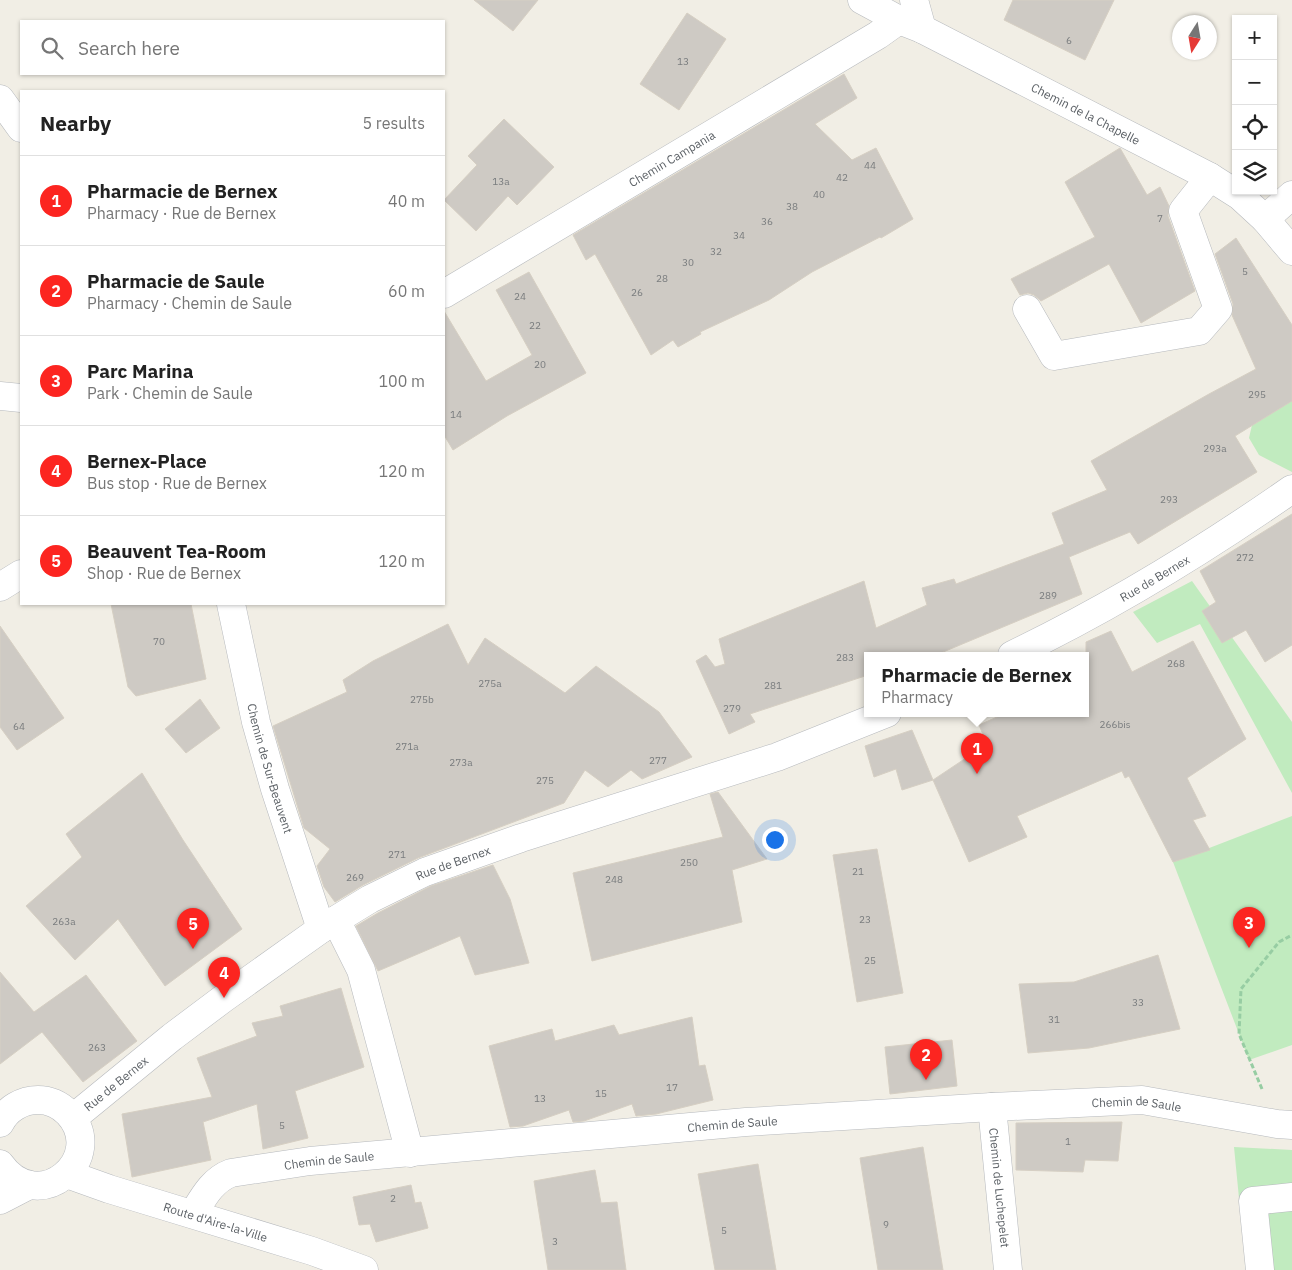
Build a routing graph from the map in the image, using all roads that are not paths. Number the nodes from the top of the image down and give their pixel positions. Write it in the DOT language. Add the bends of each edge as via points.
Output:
graph roads {
  1 [pos="862,0"];
  2 [pos="912,16"];
  3 [pos="0,99"];
  4 [pos="20,127"];
  5 [pos="1210,177"];
  6 [pos="1292,195"];
  7 [pos="1265,219"];
  8 [pos="1292,251"];
  9 [pos="445,293"];
  10 [pos="1027,309"];
  11 [pos="0,396"];
  12 [pos="20,398"];
  13 [pos="1292,489"];
  14 [pos="20,575"];
  15 [pos="0,587"];
  16 [pos="231,605"];
  17 [pos="1018,652"];
  18 [pos="877,717"];
  19 [pos="328,924"];
  20 [pos="992,1107"];
  21 [pos="72,1118"];
  22 [pos="0,1123"];
  23 [pos="1292,1125"];
  24 [pos="410,1153"];
  25 [pos="0,1164"];
  26 [pos="68,1174"];
  27 [pos="29,1185"];
  28 [pos="1292,1197"];
  29 [pos="0,1200"];
  30 [pos="193,1214"];
  31 [pos="364,1270"];
  32 [pos="1008,1270"];
  33 [pos="1260,1270"];
  1 -- 2 [label="street, Chemin de la Chapelle"];
  2 -- 5 [label="street, Chemin de la Chapelle"];
  2 -- 9 [label="street, Chemin Campania"];
  3 -- 4 [label="street"];
  5 -- 7 [label="street, Chemin de la Chapelle" via="1240,196"];
  5 -- 10 [label="street" via="1183,211 1218,309 1199,331 1054,356"];
  6 -- 7 [label="street"];
  7 -- 8 [label="street, Chemin de la Chapelle"];
  11 -- 12 [label="street"];
  13 -- 17 [label="street, Rue de Bernex" via="1124,596"];
  14 -- 15 [label="street"];
  16 -- 19 [label="street, Chemin de Sur-Beauvent" via="274,789"];
  18 -- 19 [label="street, Rue de Bernex" via="777,757 456,860 370,899"];
  19 -- 21 [label="street, Rue de Bernex" via="180,1031"];
  19 -- 24 [label="street, Chemin de Sur-Beauvent" via="361,970"];
  20 -- 23 [label="street, Chemin de Saule" via="1142,1100"];
  20 -- 24 [label="street, Chemin de Saule" via="746,1122"];
  20 -- 32 [label="street, Chemin de Luchepelet"];
  21 -- 22 [label="street" via="57,1104 37,1100 17,1105"];
  21 -- 26 [label="street" via="78,1129 80,1147"];
  24 -- 30 [label="street, Chemin de Saule" via="231,1173 216,1181"];
  25 -- 27 [label="street" via="12,1178"];
  26 -- 27 [label="street" via="49,1184"];
  26 -- 30 [label="street, Route d'Aire-la-Ville"];
  27 -- 29 [label="street"];
  28 -- 33 [label="street" via="1253,1201"];
  30 -- 31 [label="street, Route d'Aire-la-Ville"];
}
